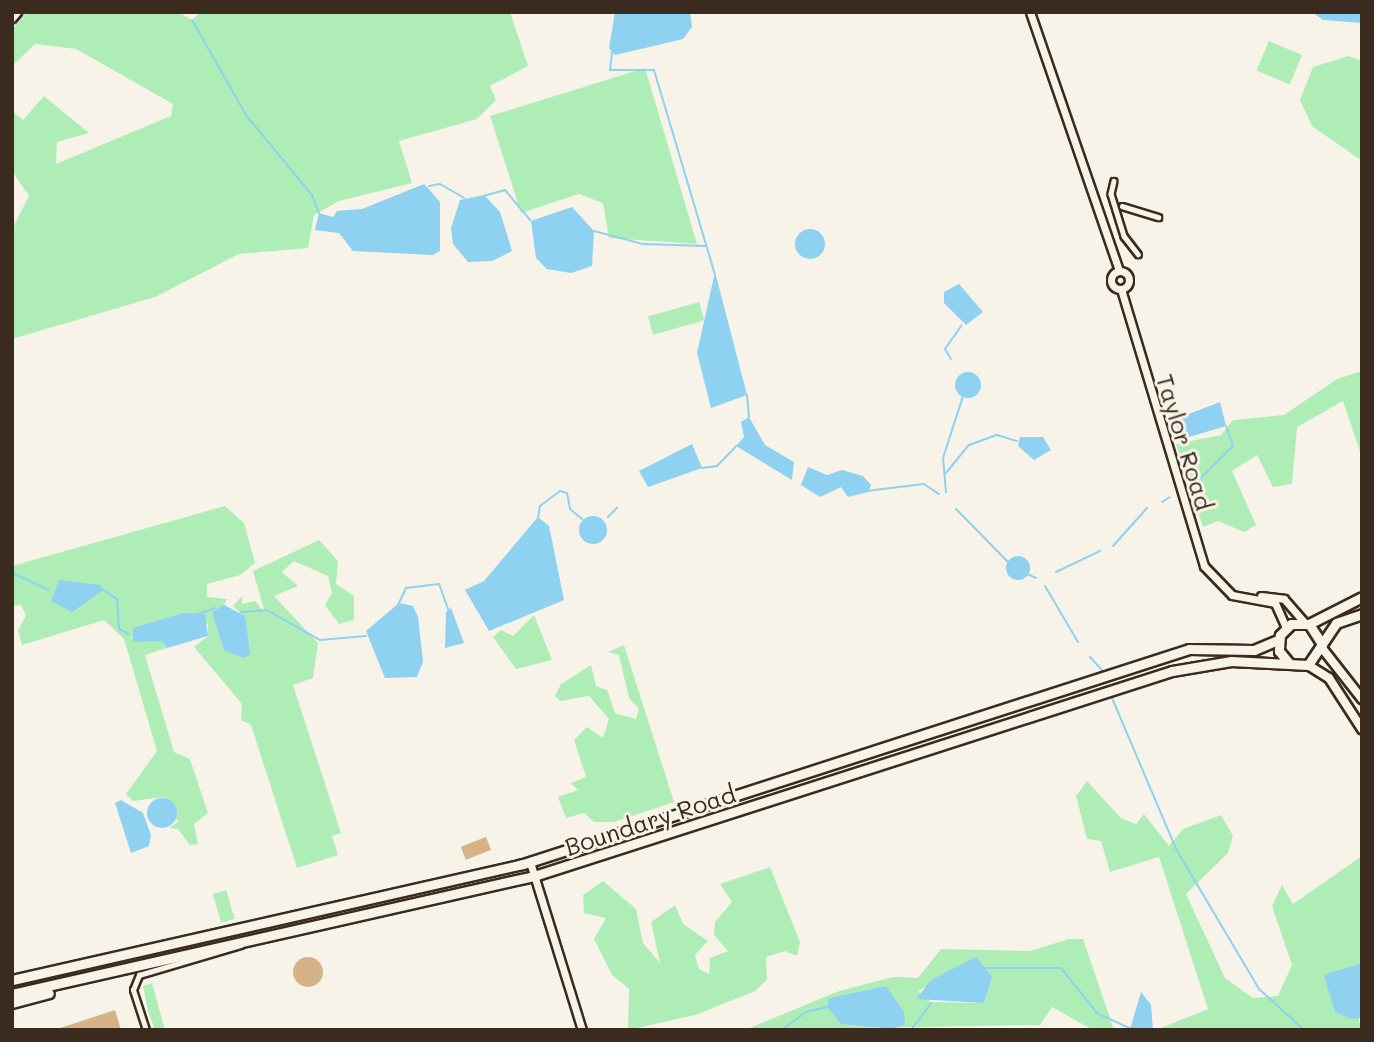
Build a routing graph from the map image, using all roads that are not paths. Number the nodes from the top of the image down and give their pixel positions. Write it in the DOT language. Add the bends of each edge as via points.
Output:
graph roads {
  1 [pos="17,12"];
  2 [pos="1030,12"];
  3 [pos="12,18"];
  4 [pos="1115,181"];
  5 [pos="1122,206"];
  6 [pos="1158,217"];
  7 [pos="1138,254"];
  8 [pos="1119,270"];
  9 [pos="1121,289"];
  10 [pos="1232,595"];
  11 [pos="1362,597"];
  12 [pos="1362,614"];
  13 [pos="1306,623"];
  14 [pos="1286,628"];
  15 [pos="1278,640"];
  16 [pos="1322,646"];
  17 [pos="1290,664"];
  18 [pos="1308,665"];
  19 [pos="1362,699"];
  20 [pos="1362,729"];
  21 [pos="530,862"];
  22 [pos="534,876"];
  23 [pos="245,943"];
  24 [pos="159,947"];
  25 [pos="163,962"];
  26 [pos="96,978"];
  27 [pos="12,980"];
  28 [pos="12,993"];
  29 [pos="12,1003"];
  30 [pos="146,1030"];
  31 [pos="582,1030"];
  1 -- 3 [label="street"];
  2 -- 8 [label="street"];
  4 -- 7 [label="street" via="1111,194 1128,250"];
  5 -- 6 [label="street"];
  8 -- 9 [label="street" via="1111,279"];
  8 -- 9 [label="street" via="1130,279"];
  9 -- 10 [label="street, Taylor Road" via="1204,566"];
  10 -- 13 [label="street" via="1279,596"];
  10 -- 14 [label="street" via="1275,603"];
  11 -- 13 [label="highway"];
  12 -- 16 [label="highway" via="1336,623"];
  13 -- 14 [label="highway"];
  13 -- 16 [label="highway"];
  14 -- 15 [label="highway"];
  15 -- 17 [label="highway"];
  15 -- 21 [label="highway, Boundary Road" via="1254,650 1222,644 1189,649"];
  16 -- 18 [label="highway"];
  16 -- 19 [label="main road"];
  17 -- 18 [label="highway"];
  17 -- 22 [label="highway, Boundary Road" via="1231,661 1172,670"];
  18 -- 20 [label="main road" via="1329,678"];
  21 -- 22 [label="street"];
  21 -- 24 [label="highway, Boundary Road"];
  22 -- 23 [label="highway, Boundary Road"];
  22 -- 31 [label="street"];
  23 -- 25 [label="highway, Boundary Road"];
  23 -- 30 [label="street" via="139,975 133,989"];
  24 -- 25 [label="highway"];
  24 -- 27 [label="highway, Boundary Road"];
  25 -- 26 [label="highway, Boundary Road"];
  26 -- 28 [label="highway, Boundary Road"];
  26 -- 29 [label="highway"];
}
